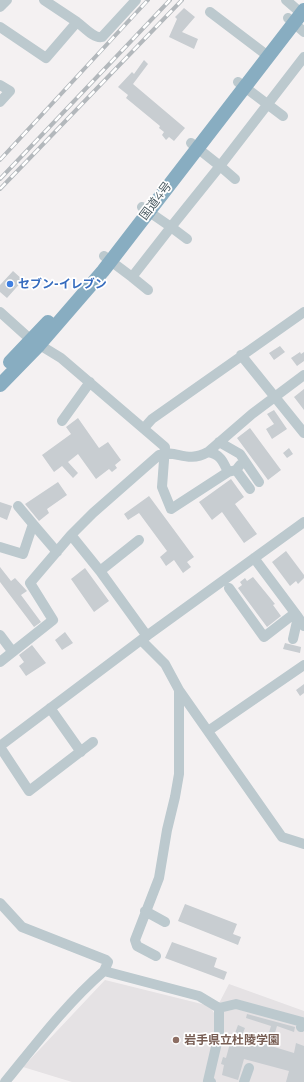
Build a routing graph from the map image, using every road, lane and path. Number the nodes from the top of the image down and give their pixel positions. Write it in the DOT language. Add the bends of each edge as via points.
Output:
graph roads {
  1 [pos="7,0"];
  2 [pos="44,0"];
  3 [pos="136,0"];
  4 [pos="0,7"];
  5 [pos="210,12"];
  6 [pos="297,13"];
  7 [pos="77,22"];
  8 [pos="0,27"];
  9 [pos="265,54"];
  10 [pos="304,57"];
  11 [pos="241,84"];
  12 [pos="0,85"];
  13 [pos="0,102"];
  14 [pos="267,104"];
  15 [pos="283,116"];
  16 [pos="194,145"];
  17 [pos="220,166"];
  18 [pos="235,179"];
  19 [pos="145,209"];
  20 [pos="171,227"];
  21 [pos="187,239"];
  22 [pos="107,259"];
  23 [pos="132,277"];
  24 [pos="148,290"];
  25 [pos="0,312"];
  26 [pos="304,312"];
  27 [pos="35,342"];
  28 [pos="241,355"];
  29 [pos="0,373"];
  30 [pos="304,375"];
  31 [pos="90,382"];
  32 [pos="0,385"];
  33 [pos="274,397"];
  34 [pos="62,421"];
  35 [pos="144,428"];
  36 [pos="304,433"];
  37 [pos="219,442"];
  38 [pos="208,452"];
  39 [pos="165,453"];
  40 [pos="243,460"];
  41 [pos="232,471"];
  42 [pos="259,482"];
  43 [pos="250,489"];
  44 [pos="18,506"];
  45 [pos="304,522"];
  46 [pos="33,524"];
  47 [pos="72,535"];
  48 [pos="139,540"];
  49 [pos="0,547"];
  50 [pos="57,552"];
  51 [pos="254,558"];
  52 [pos="100,571"];
  53 [pos="229,588"];
  54 [pos="299,619"];
  55 [pos="0,634"];
  56 [pos="144,638"];
  57 [pos="293,639"];
  58 [pos="12,651"];
  59 [pos="0,662"];
  60 [pos="304,665"];
  61 [pos="179,690"];
  62 [pos="50,708"];
  63 [pos="208,731"];
  64 [pos="94,742"];
  65 [pos="0,746"];
  66 [pos="81,752"];
  67 [pos="304,844"];
  68 [pos="0,903"];
  69 [pos="145,911"];
  70 [pos="165,922"];
  71 [pos="156,956"];
  72 [pos="104,971"];
  73 [pos="217,1006"];
  74 [pos="301,1027"];
  75 [pos="248,1068"];
  76 [pos="5,1082"];
  77 [pos="209,1082"];
  78 [pos="244,1082"];
  1 -- 4 [label="street"];
  2 -- 7 [label="street"];
  3 -- 7 [label="street" via="102,37 94,35"];
  5 -- 9 [label="street"];
  6 -- 9 [label="highway, 国道4号"];
  7 -- 8 [label="street" via="46,58"];
  9 -- 11 [label="highway, 国道4号"];
  10 -- 14 [label="street"];
  11 -- 14 [label="street"];
  11 -- 16 [label="highway, 国道4号"];
  12 -- 13 [label="street" via="10,91"];
  14 -- 15 [label="street"];
  14 -- 17 [label="street"];
  16 -- 17 [label="street"];
  16 -- 19 [label="highway, 国道4号"];
  17 -- 18 [label="street"];
  17 -- 20 [label="street"];
  19 -- 20 [label="street"];
  19 -- 22 [label="highway, 国道4号"];
  20 -- 21 [label="street"];
  20 -- 23 [label="street"];
  22 -- 23 [label="street"];
  22 -- 27 [label="highway, 国道4号"];
  23 -- 24 [label="street"];
  25 -- 27 [label="street"];
  26 -- 28 [label="street"];
  27 -- 29 [label="highway, 国道4号"];
  27 -- 31 [label="street" via="61,358"];
  27 -- 32 [label="highway, 国道4号"];
  28 -- 33 [label="street"];
  28 -- 35 [label="street" via="152,419"];
  30 -- 33 [label="street"];
  31 -- 34 [label="street"];
  31 -- 35 [label="street"];
  33 -- 36 [label="street"];
  33 -- 37 [label="street"];
  35 -- 39 [label="street" via="165,446"];
  37 -- 38 [label="street"];
  37 -- 40 [label="street" via="240,454"];
  38 -- 39 [label="street" via="198,457 187,458"];
  38 -- 41 [label="street" via="220,457"];
  39 -- 41 [label="street" via="162,487 171,509"];
  39 -- 47 [label="street" via="159,455 93,513"];
  40 -- 41 [label="street"];
  40 -- 42 [label="street"];
  41 -- 43 [label="street"];
  44 -- 46 [label="street"];
  45 -- 51 [label="street"];
  46 -- 49 [label="street" via="23,554"];
  46 -- 50 [label="street"];
  47 -- 50 [label="street"];
  47 -- 52 [label="street"];
  48 -- 52 [label="street"];
  50 -- 58 [label="street" via="30,583 53,620"];
  51 -- 54 [label="street"];
  51 -- 56 [label="street"];
  52 -- 56 [label="street"];
  53 -- 54 [label="street" via="264,637"];
  54 -- 57 [label="street"];
  55 -- 58 [label="street"];
  56 -- 61 [label="street" via="165,664"];
  56 -- 62 [label="street"];
  58 -- 59 [label="street"];
  60 -- 63 [label="street"];
  61 -- 63 [label="street"];
  61 -- 69 [label="street" via="179,774 159,878"];
  62 -- 65 [label="street"];
  62 -- 66 [label="street"];
  63 -- 67 [label="street" via="282,837"];
  64 -- 66 [label="street"];
  65 -- 66 [label="street" via="29,791"];
  68 -- 72 [label="street" via="22,927 106,960 108,962"];
  69 -- 70 [label="street"];
  69 -- 71 [label="street" via="135,940 137,946"];
  72 -- 73 [label="street" via="200,996"];
  72 -- 76 [label="street" via="44,1034"];
  73 -- 74 [label="street" via="236,1004 302,1022"];
  73 -- 77 [label="street" via="219,1034"];
  75 -- 78 [label="street"];
}
